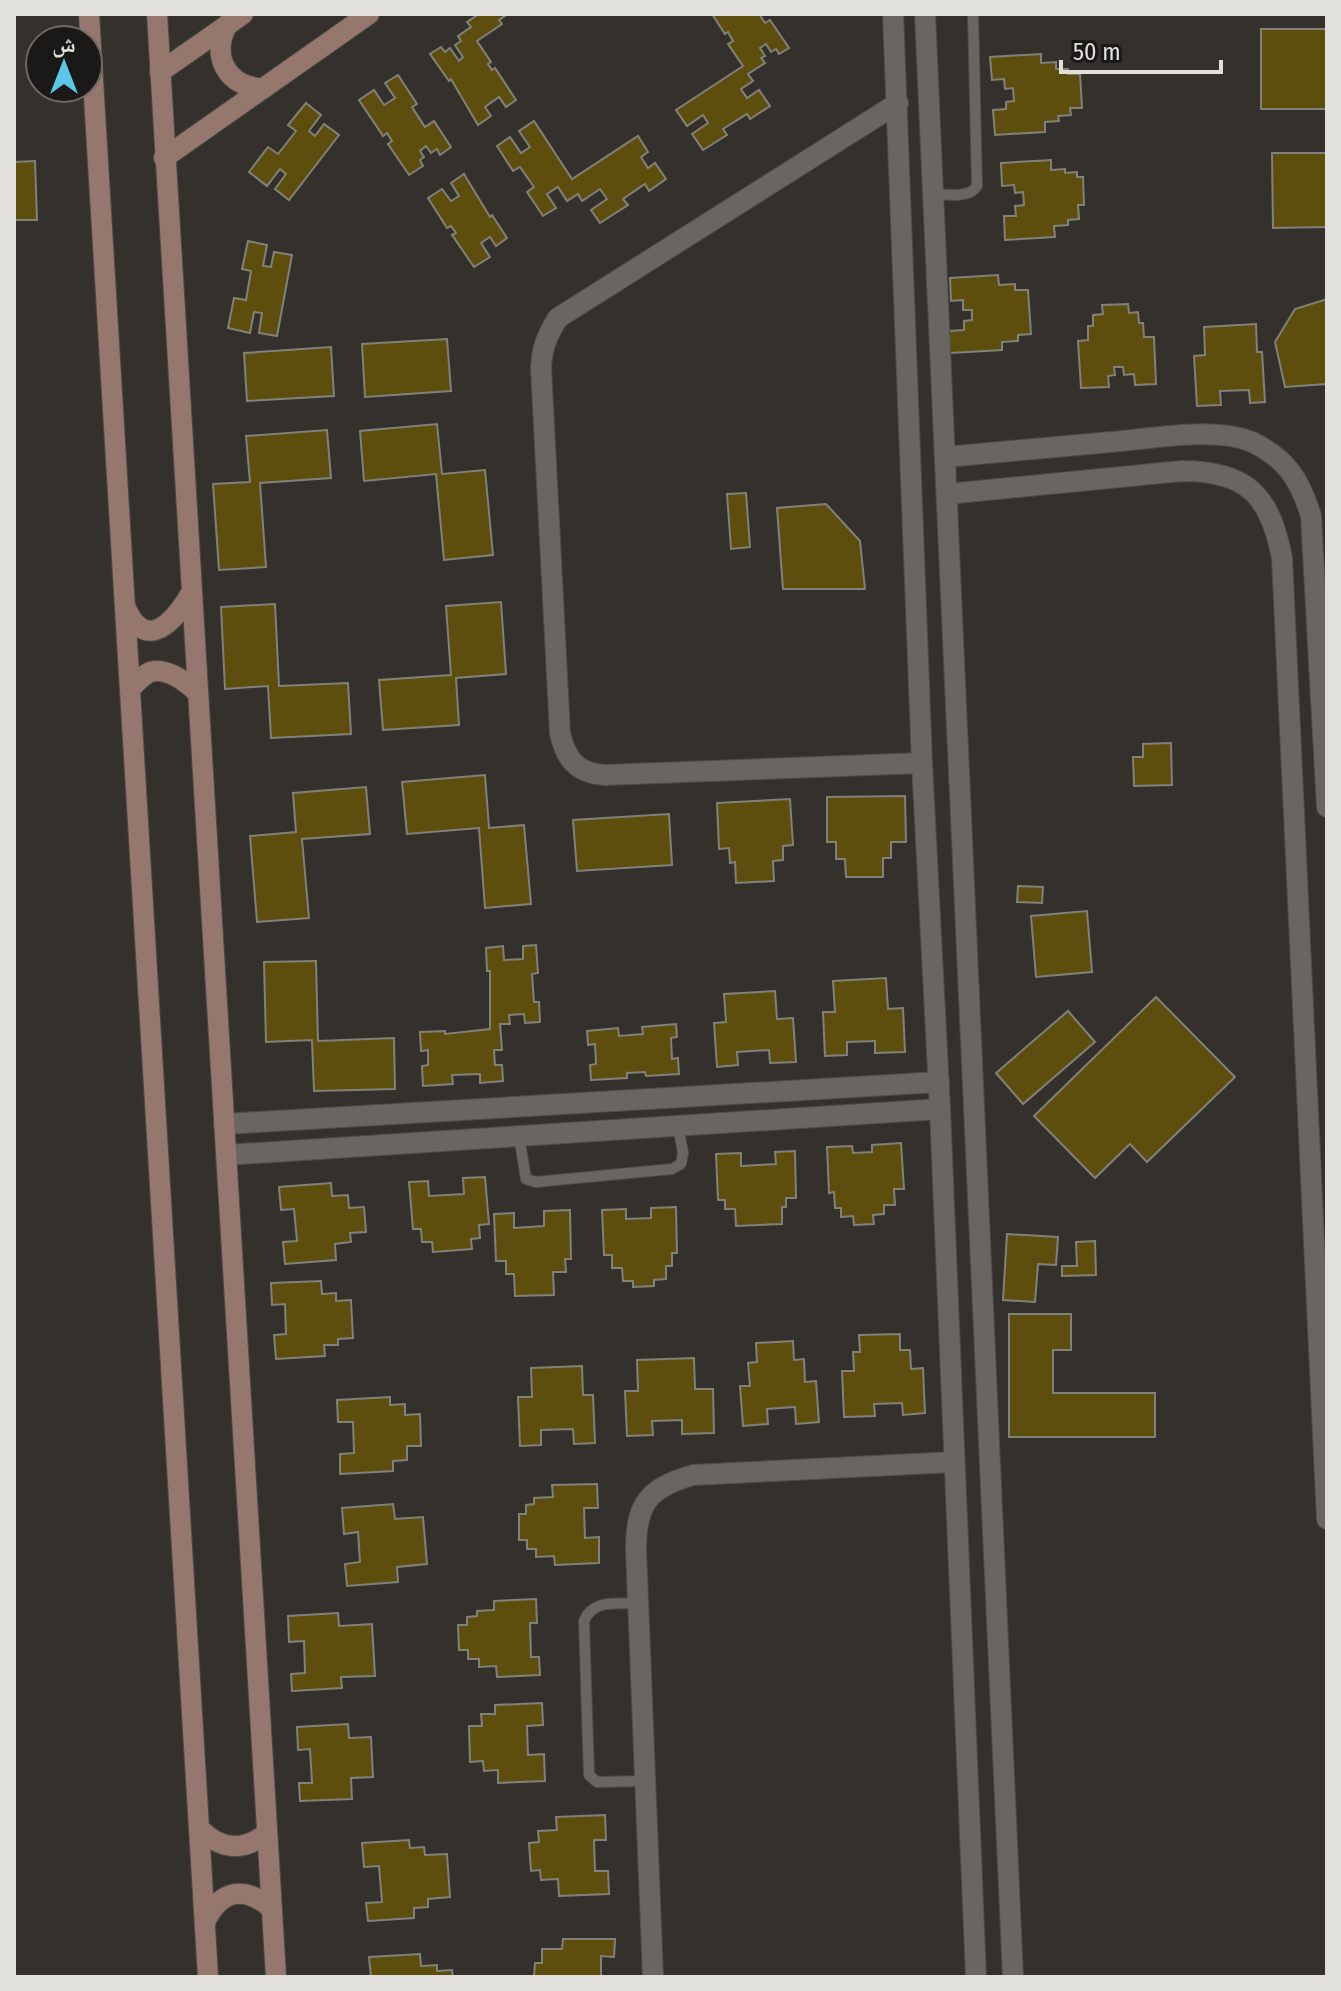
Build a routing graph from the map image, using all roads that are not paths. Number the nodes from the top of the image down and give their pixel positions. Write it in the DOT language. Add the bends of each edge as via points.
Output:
graph roads {
  1 [pos="89,14"];
  2 [pos="157,14"];
  3 [pos="369,14"];
  4 [pos="893,14"];
  5 [pos="925,14"];
  6 [pos="973,14"];
  7 [pos="236,19"];
  8 [pos="160,72"];
  9 [pos="264,88"];
  10 [pos="898,103"];
  11 [pos="164,158"];
  12 [pos="933,194"];
  13 [pos="945,457"];
  14 [pos="947,494"];
  15 [pos="191,593"];
  16 [pos="125,607"];
  17 [pos="130,689"];
  18 [pos="197,692"];
  19 [pos="922,763"];
  20 [pos="1326,796"];
  21 [pos="1293,799"];
  22 [pos="1327,807"];
  23 [pos="939,1082"];
  24 [pos="940,1109"];
  25 [pos="224,1124"];
  26 [pos="678,1125"];
  27 [pos="519,1136"];
  28 [pos="226,1155"];
  29 [pos="1323,1340"];
  30 [pos="954,1462"];
  31 [pos="1327,1519"];
  32 [pos="638,1603"];
  33 [pos="645,1781"];
  34 [pos="200,1829"];
  35 [pos="267,1833"];
  36 [pos="272,1909"];
  37 [pos="205,1922"];
  38 [pos="208,1977"];
  39 [pos="276,1977"];
  40 [pos="653,1977"];
  41 [pos="976,1977"];
  42 [pos="1013,1977"];
  1 -- 16 [label="street"];
  2 -- 8 [label="street"];
  3 -- 9 [label="street"];
  4 -- 10 [label="street"];
  5 -- 12 [label="street"];
  6 -- 12 [label="lane" via="977,186 967,194"];
  7 -- 8 [label="street"];
  7 -- 9 [label="street" via="220,41 224,68 237,82"];
  8 -- 11 [label="street"];
  9 -- 11 [label="street"];
  10 -- 19 [label="street"];
  10 -- 19 [label="street" via="558,318 542,350 541,368 560,733 573,765 588,774 605,775"];
  11 -- 15 [label="street"];
  12 -- 13 [label="street"];
  13 -- 14 [label="street"];
  13 -- 20 [label="street" via="1219,436 1249,441 1279,458 1298,480 1311,516"];
  14 -- 21 [label="street" via="1211,471 1239,481 1262,500 1276,526 1282,558"];
  14 -- 42 [label="street"];
  15 -- 16 [label="street" via="179,615 157,628 136,625"];
  15 -- 18 [label="street"];
  16 -- 17 [label="street"];
  17 -- 18 [label="street" via="158,672 186,681"];
  17 -- 34 [label="street"];
  18 -- 25 [label="street"];
  19 -- 23 [label="street"];
  20 -- 21 [label="street"];
  20 -- 22 [label="street"];
  21 -- 29 [label="street"];
  23 -- 24 [label="street"];
  23 -- 25 [label="street"];
  24 -- 26 [label="street"];
  24 -- 30 [label="street"];
  25 -- 28 [label="street"];
  26 -- 27 [label="street"];
  26 -- 27 [label="lane" via="683,1153 681,1164 672,1169 536,1182 526,1179"];
  27 -- 28 [label="street"];
  28 -- 35 [label="street"];
  29 -- 31 [label="street"];
  30 -- 32 [label="street" via="693,1475 667,1483 647,1500 636,1524"];
  30 -- 41 [label="street"];
  32 -- 33 [label="street"];
  32 -- 33 [label="lane" via="598,1605 588,1610 584,1621 589,1775 597,1782"];
  33 -- 40 [label="street"];
  34 -- 35 [label="street" via="210,1840 240,1847"];
  34 -- 37 [label="street"];
  35 -- 36 [label="street"];
  36 -- 37 [label="street" via="243,1893 226,1896"];
  36 -- 39 [label="street"];
  37 -- 38 [label="street"];
}
